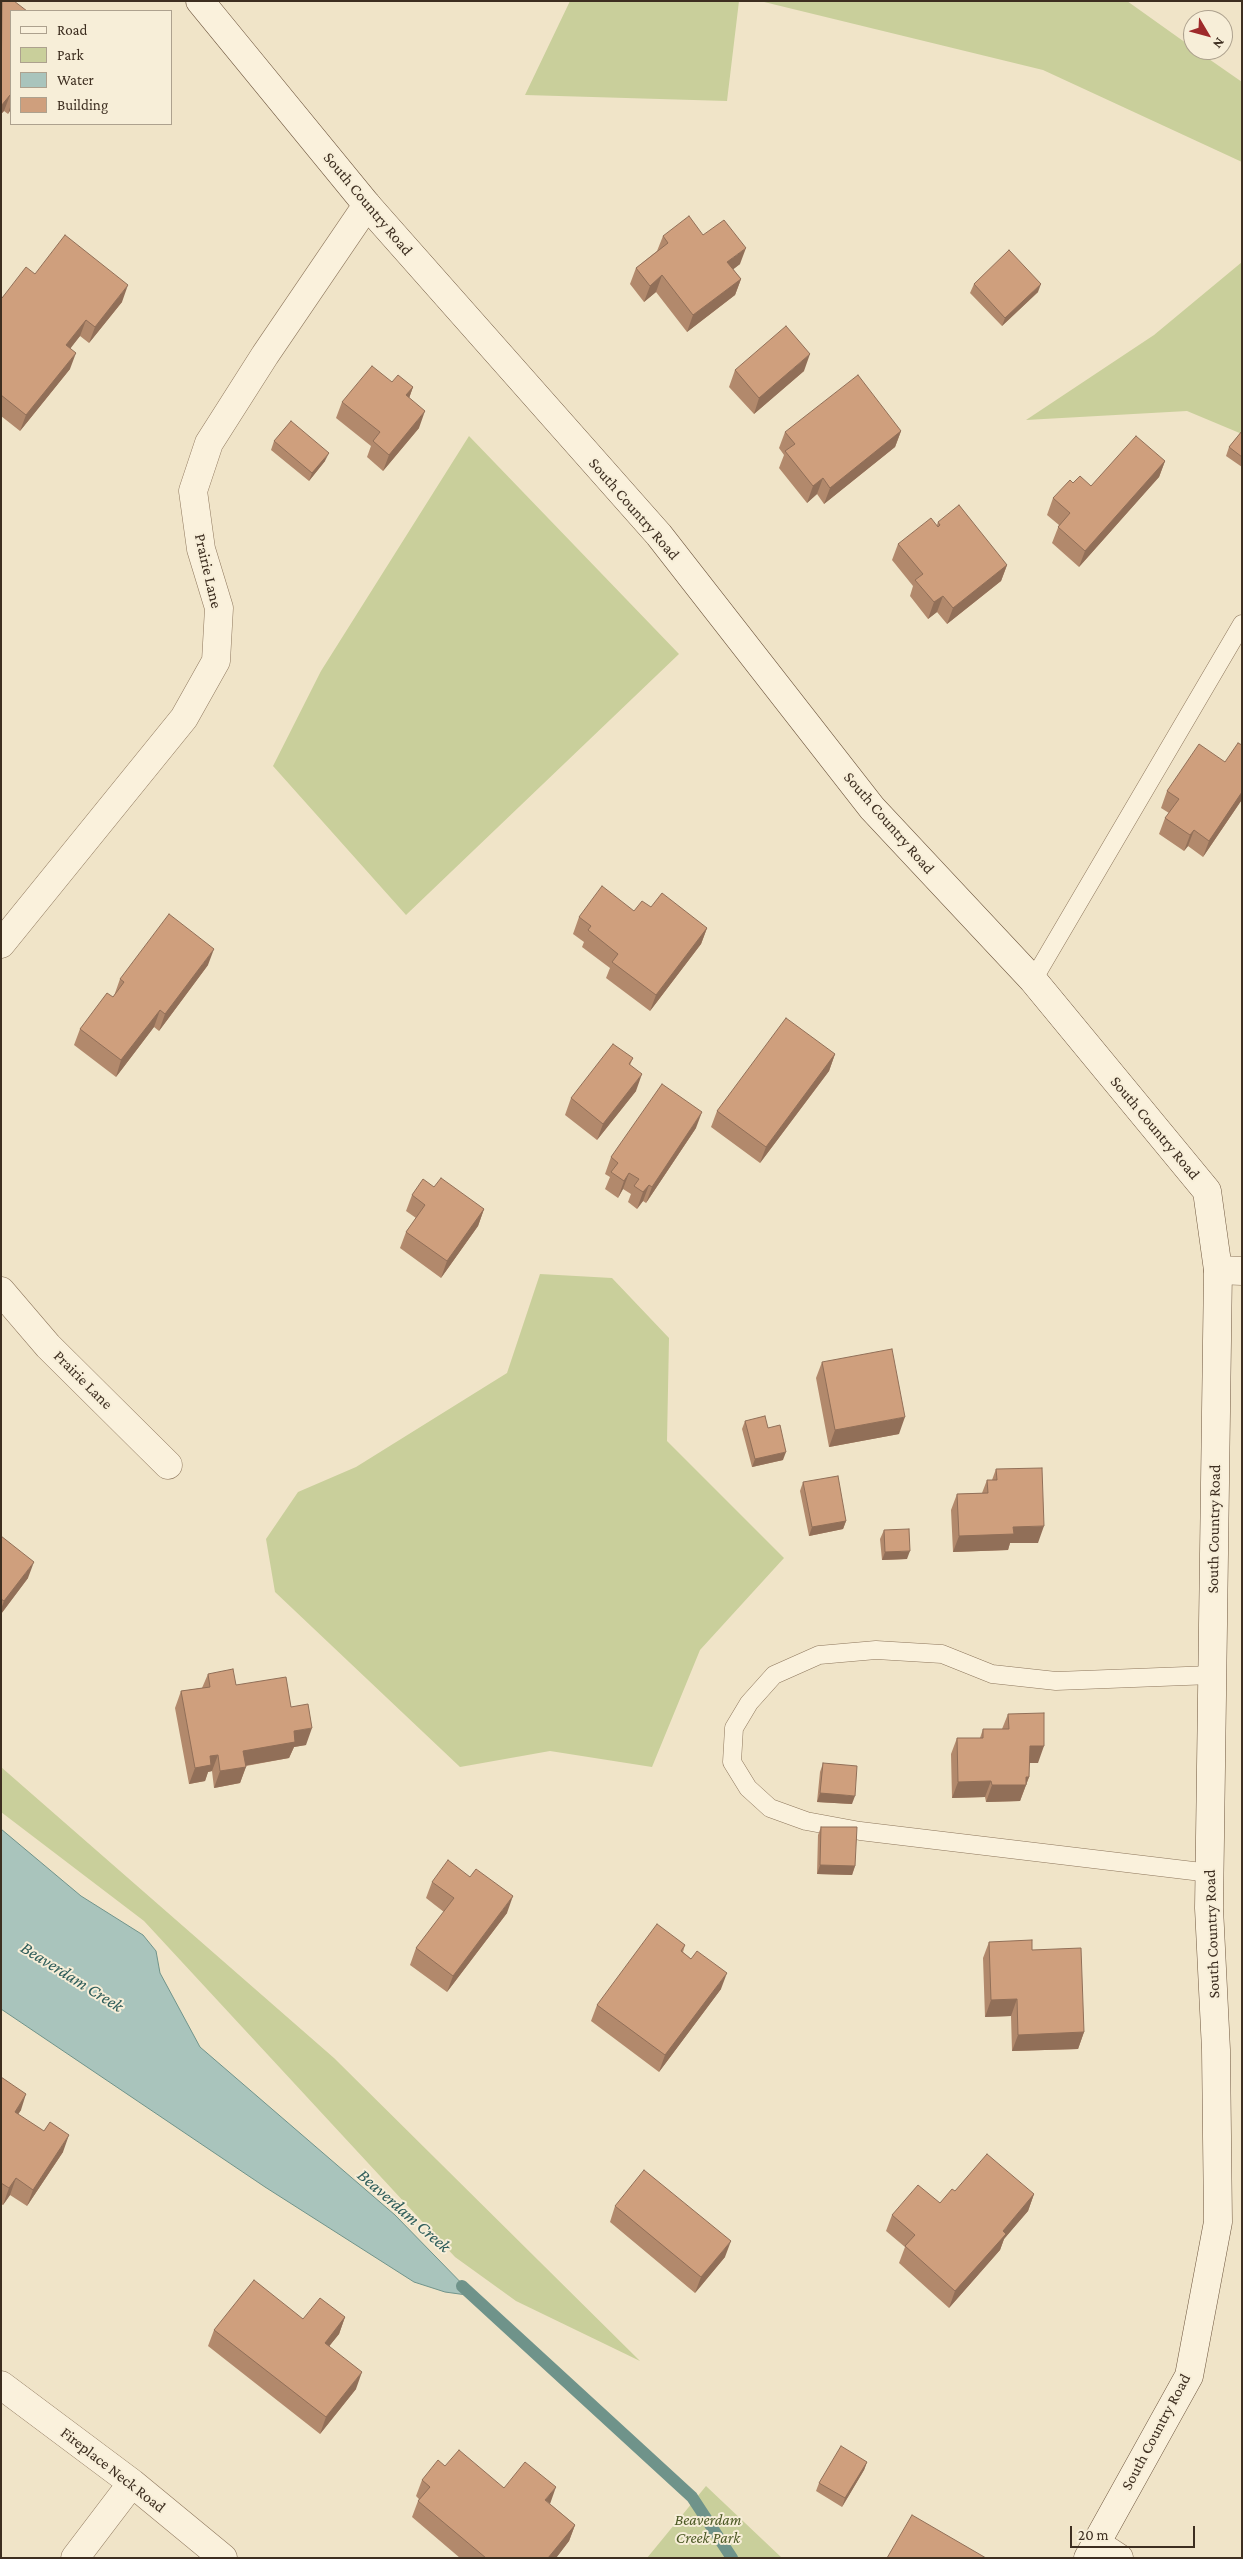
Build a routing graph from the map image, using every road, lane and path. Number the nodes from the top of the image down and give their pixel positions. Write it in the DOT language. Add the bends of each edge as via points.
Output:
graph roads {
  1 [pos="200,1"];
  2 [pos="367,205"];
  3 [pos="1242,624"];
  4 [pos="1,944"];
  5 [pos="1033,980"];
  6 [pos="1230,1271"];
  7 [pos="1,1291"];
  8 [pos="168,1465"];
  9 [pos="1212,1675"];
  10 [pos="1210,1873"];
  11 [pos="1,2385"];
  12 [pos="132,2483"];
  13 [pos="1092,2551"];
  14 [pos="75,2558"];
  15 [pos="223,2558"];
  16 [pos="1119,2558"];
  1 -- 2 [label="main road, South Country Road"];
  2 -- 4 [label="main road, Prairie Lane" via="209,443 192,491 201,549 219,608 216,661 184,718"];
  2 -- 5 [label="main road, South Country Road" via="659,535 872,808"];
  3 -- 5 [label="lane"];
  5 -- 6 [label="main road, South Country Road" via="1207,1191"];
  6 -- 9 [label="main road, South Country Road"];
  7 -- 8 [label="main road, Prairie Lane" via="48,1346"];
  9 -- 10 [label="main road, South Country Road"];
  9 -- 10 [label="lane" via="1056,1681 992,1674 942,1654 876,1650 819,1655 774,1675 749,1703 734,1728 732,1762 748,1788 770,1808 806,1821 860,1831"];
  10 -- 13 [label="main road, South Country Road" via="1218,2222 1189,2376"];
  11 -- 12 [label="main road, Fireplace Neck Road"];
  12 -- 14 [label="main road"];
  12 -- 15 [label="main road, Fireplace Neck Road"];
  13 -- 16 [label="main road"];
}
